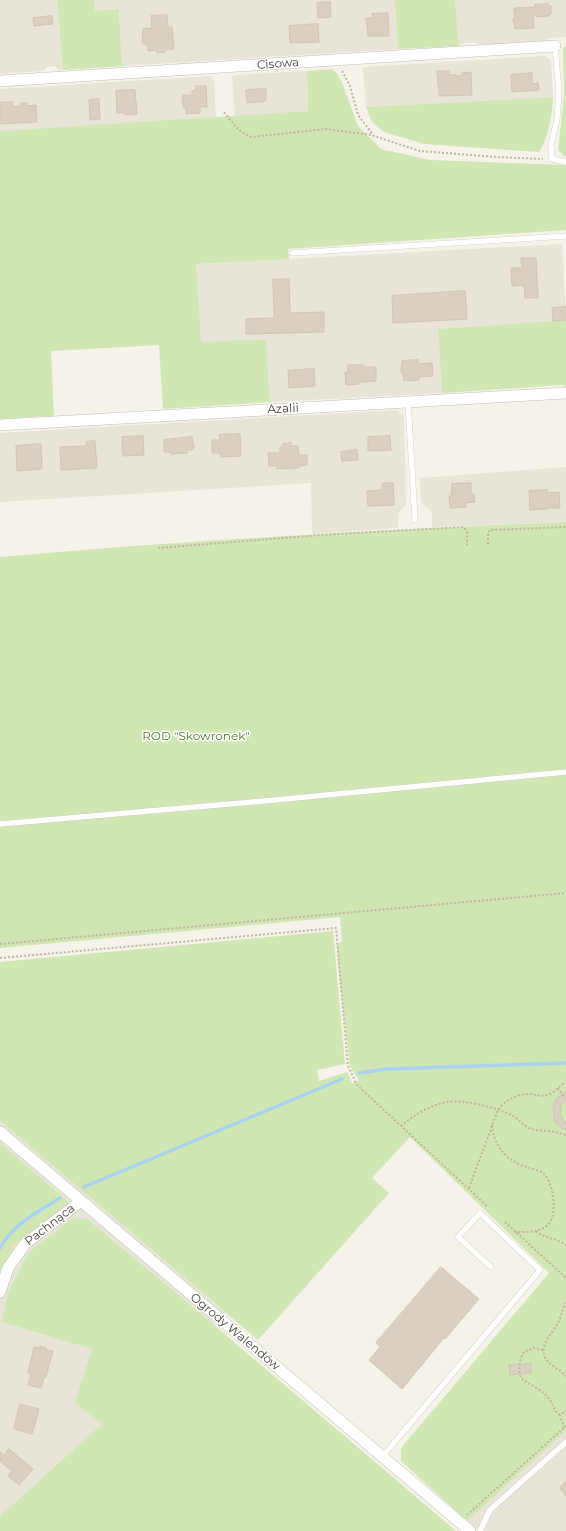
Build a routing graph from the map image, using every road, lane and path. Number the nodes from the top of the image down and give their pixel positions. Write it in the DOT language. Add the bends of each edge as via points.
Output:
graph roads {
  1 [pos="555,46"];
  2 [pos="335,60"];
  3 [pos="0,81"];
  4 [pos="224,112"];
  5 [pos="374,136"];
  6 [pos="552,159"];
  7 [pos="566,162"];
  8 [pos="566,236"];
  9 [pos="292,253"];
  10 [pos="566,393"];
  11 [pos="408,402"];
  12 [pos="0,425"];
  13 [pos="416,520"];
  14 [pos="566,527"];
  15 [pos="488,544"];
  16 [pos="467,545"];
  17 [pos="158,548"];
  18 [pos="566,772"];
  19 [pos="0,824"];
  20 [pos="566,893"];
  21 [pos="0,944"];
  22 [pos="0,958"];
  23 [pos="566,1082"];
  24 [pos="558,1088"];
  25 [pos="564,1097"];
  26 [pos="498,1110"];
  27 [pos="492,1125"];
  28 [pos="401,1126"];
  29 [pos="0,1132"];
  30 [pos="566,1135"];
  31 [pos="468,1189"];
  32 [pos="81,1201"];
  33 [pos="492,1210"];
  34 [pos="504,1221"];
  35 [pos="536,1231"];
  36 [pos="515,1232"];
  37 [pos="566,1245"];
  38 [pos="491,1267"];
  39 [pos="566,1278"];
  40 [pos="0,1292"];
  41 [pos="566,1302"];
  42 [pos="544,1350"];
  43 [pos="566,1376"];
  44 [pos="566,1411"];
  45 [pos="560,1416"];
  46 [pos="565,1427"];
  47 [pos="566,1442"];
  48 [pos="382,1456"];
  49 [pos="459,1522"];
  50 [pos="470,1531"];
  51 [pos="480,1531"];
  1 -- 2 [label="street, Cisowa"];
  1 -- 6 [label="lane" via="559,92 557,119 551,145"];
  2 -- 3 [label="street, Cisowa"];
  2 -- 5 [label="path" via="350,86 358,115"];
  4 -- 5 [label="path" via="235,127 251,137 326,129"];
  5 -- 6 [label="path" via="420,151"];
  6 -- 7 [label="lane"];
  8 -- 9 [label="lane"];
  10 -- 11 [label="street, Azalii"];
  11 -- 12 [label="street, Azalii"];
  11 -- 13 [label="lane"];
  14 -- 15 [label="path" via="490,530"];
  16 -- 17 [label="path" via="467,532 464,527"];
  18 -- 19 [label="lane"];
  20 -- 21 [label="path"];
  22 -- 28 [label="path" via="336,928 348,1066 357,1085"];
  23 -- 24 [label="path"];
  24 -- 25 [label="path"];
  24 -- 26 [label="path" via="548,1095 529,1094 516,1097 501,1105"];
  26 -- 27 [label="path"];
  26 -- 28 [label="path" via="448,1102 422,1111"];
  26 -- 30 [label="path" via="514,1116 527,1127"];
  27 -- 31 [label="path"];
  27 -- 35 [label="path" via="493,1136 503,1154 544,1174 549,1183 554,1212 551,1222"];
  28 -- 31 [label="path"];
  29 -- 32 [label="street, Ogrody Walendów"];
  31 -- 33 [label="path"];
  32 -- 40 [label="street, Pachnąca" via="24,1244 8,1268"];
  32 -- 48 [label="street, Ogrody Walendów"];
  34 -- 36 [label="path"];
  35 -- 36 [label="path"];
  35 -- 37 [label="path"];
  36 -- 39 [label="path"];
  38 -- 48 [label="lane" via="458,1237 480,1214 540,1270"];
  41 -- 42 [label="path" via="558,1323 545,1343"];
  42 -- 43 [label="path" via="545,1357"];
  42 -- 45 [label="path" via="534,1348 524,1352 520,1360 520,1375 550,1400"];
  44 -- 45 [label="path"];
  45 -- 46 [label="path"];
  46 -- 49 [label="path"];
  47 -- 51 [label="lane" via="490,1510"];
  48 -- 49 [label="street, Ogrody Walendów"];
  49 -- 50 [label="street, Ogrody Walendów"];
}
